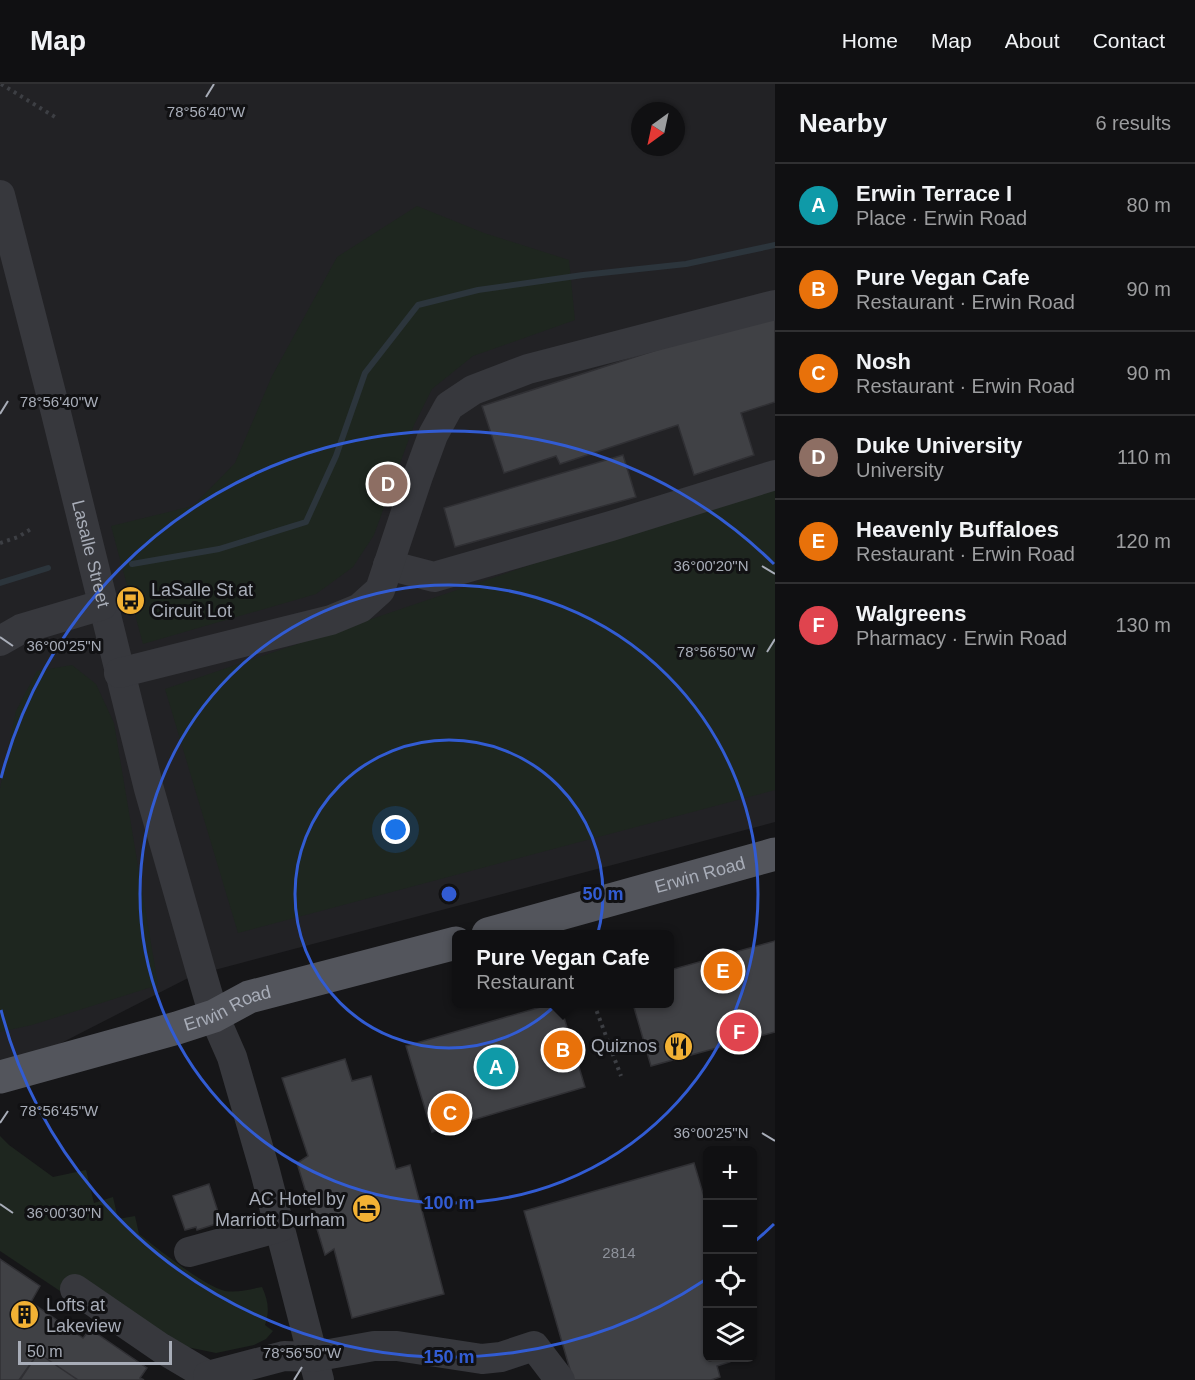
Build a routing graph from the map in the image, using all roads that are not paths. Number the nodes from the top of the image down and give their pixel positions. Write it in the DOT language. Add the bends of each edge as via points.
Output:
graph roads {
  1 [pos="0,195"];
  2 [pos="775,305"];
  3 [pos="775,475"];
  4 [pos="388,565"];
  5 [pos="102,605"];
  6 [pos="0,641"];
  7 [pos="119,673"];
  8 [pos="775,854"];
  9 [pos="502,930"];
  10 [pos="452,944"];
  11 [pos="214,1016"];
  12 [pos="0,1077"];
  13 [pos="279,1227"];
  14 [pos="189,1252"];
  15 [pos="75,1289"];
  16 [pos="316,1368"];
  17 [pos="208,1378"];
  18 [pos="560,1380"];
  1 -- 5 [label="street, Lasalle Street"];
  2 -- 4 [label="street" via="528,369 457,400 449,406 433,435"];
  3 -- 4 [label="street" via="434,577"];
  4 -- 7 [label="street" via="380,590 360,608 331,620"];
  5 -- 6 [label="street" via="21,628"];
  5 -- 7 [label="street, Lasalle Street"];
  7 -- 11 [label="street, Lasalle Street" via="148,789"];
  8 -- 9 [label="main road, Erwin Road"];
  10 -- 11 [label="main road, Erwin Road" via="249,997"];
  11 -- 12 [label="main road, Erwin Road"];
  11 -- 13 [label="street, Lasalle Street" via="232,1058"];
  13 -- 14 [label="street"];
  13 -- 16 [label="street, Lasalle Street"];
  15 -- 17 [label="street"];
  16 -- 17 [label="street" via="284,1356"];
  16 -- 18 [label="street" via="374,1346 482,1359 534,1346"];
}
